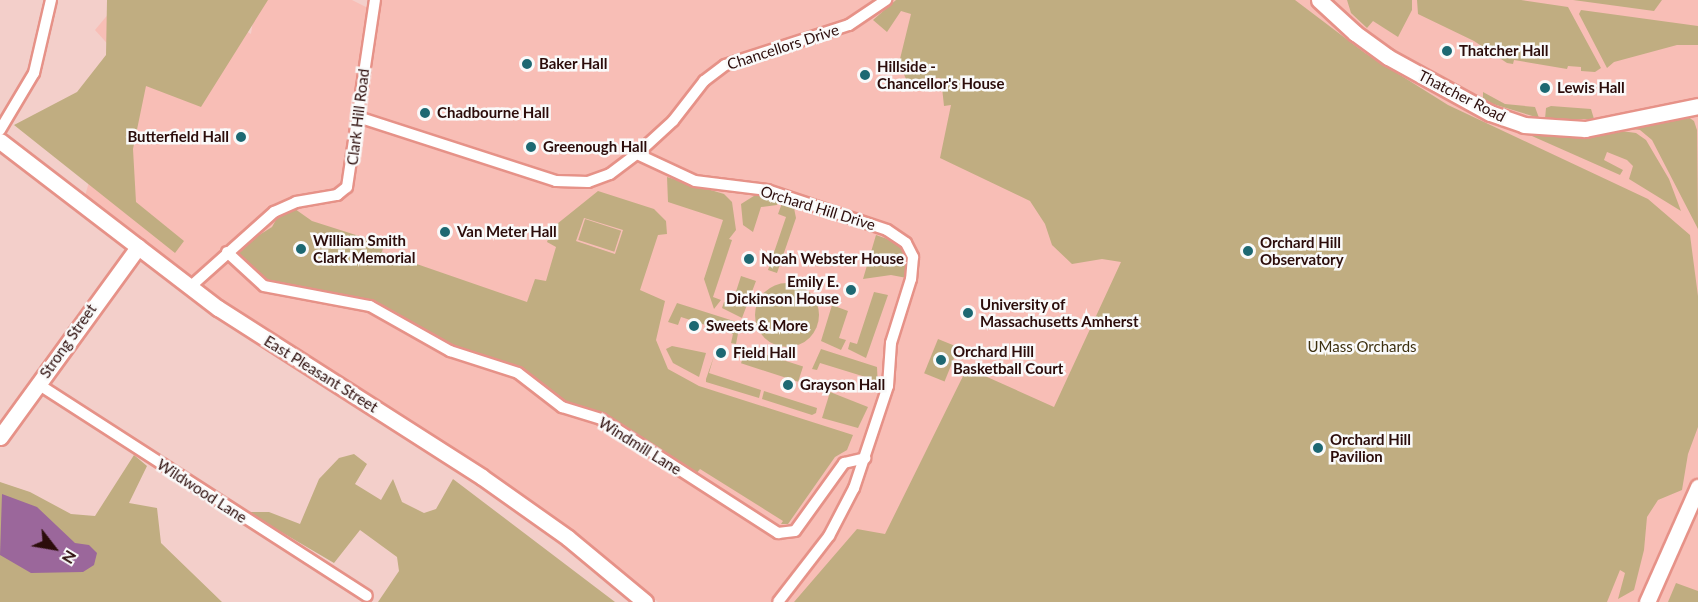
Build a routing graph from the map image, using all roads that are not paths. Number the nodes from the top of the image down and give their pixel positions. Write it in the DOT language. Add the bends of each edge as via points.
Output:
graph roads {
  1 [pos="51,0"];
  2 [pos="375,0"];
  3 [pos="886,0"];
  4 [pos="1319,0"];
  5 [pos="1698,106"];
  6 [pos="358,117"];
  7 [pos="0,130"];
  8 [pos="0,141"];
  9 [pos="637,154"];
  10 [pos="138,247"];
  11 [pos="227,252"];
  12 [pos="190,287"];
  13 [pos="38,384"];
  14 [pos="0,437"];
  15 [pos="864,458"];
  16 [pos="1698,487"];
  17 [pos="367,596"];
  18 [pos="645,602"];
  19 [pos="778,602"];
  20 [pos="1647,602"];
  1 -- 7 [label="street" via="34,73"];
  2 -- 6 [label="street, Clark Hill Road"];
  3 -- 9 [label="street, Chancellors Drive" via="849,25 725,64 704,81 673,121"];
  4 -- 5 [label="main road, Thatcher Road" via="1388,57 1512,121 1544,129 1585,129"];
  6 -- 9 [label="street" via="564,183 601,178"];
  6 -- 11 [label="street, Clark Hill Road" via="352,172 342,192 281,208"];
  8 -- 10 [label="main road, East Pleasant Street"];
  9 -- 15 [label="street, Orchard Hill Drive" via="681,176 716,186 774,192 887,230 906,243 914,268 893,334 888,386"];
  10 -- 12 [label="main road, East Pleasant Street"];
  10 -- 13 [label="main road, Strong Street"];
  11 -- 12 [label="street, Clark Hill Road"];
  11 -- 15 [label="street, Windmill Lane" via="264,286 370,306 450,351 518,373 561,407 601,419 778,533 795,531 844,463"];
  12 -- 18 [label="main road, East Pleasant Street" via="286,353 483,477 568,538"];
  13 -- 14 [label="main road, Strong Street"];
  13 -- 17 [label="street, Wildwood Lane"];
  15 -- 19 [label="street, Orchard Hill Drive" via="839,520"];
  16 -- 20 [label="main road"];
}
